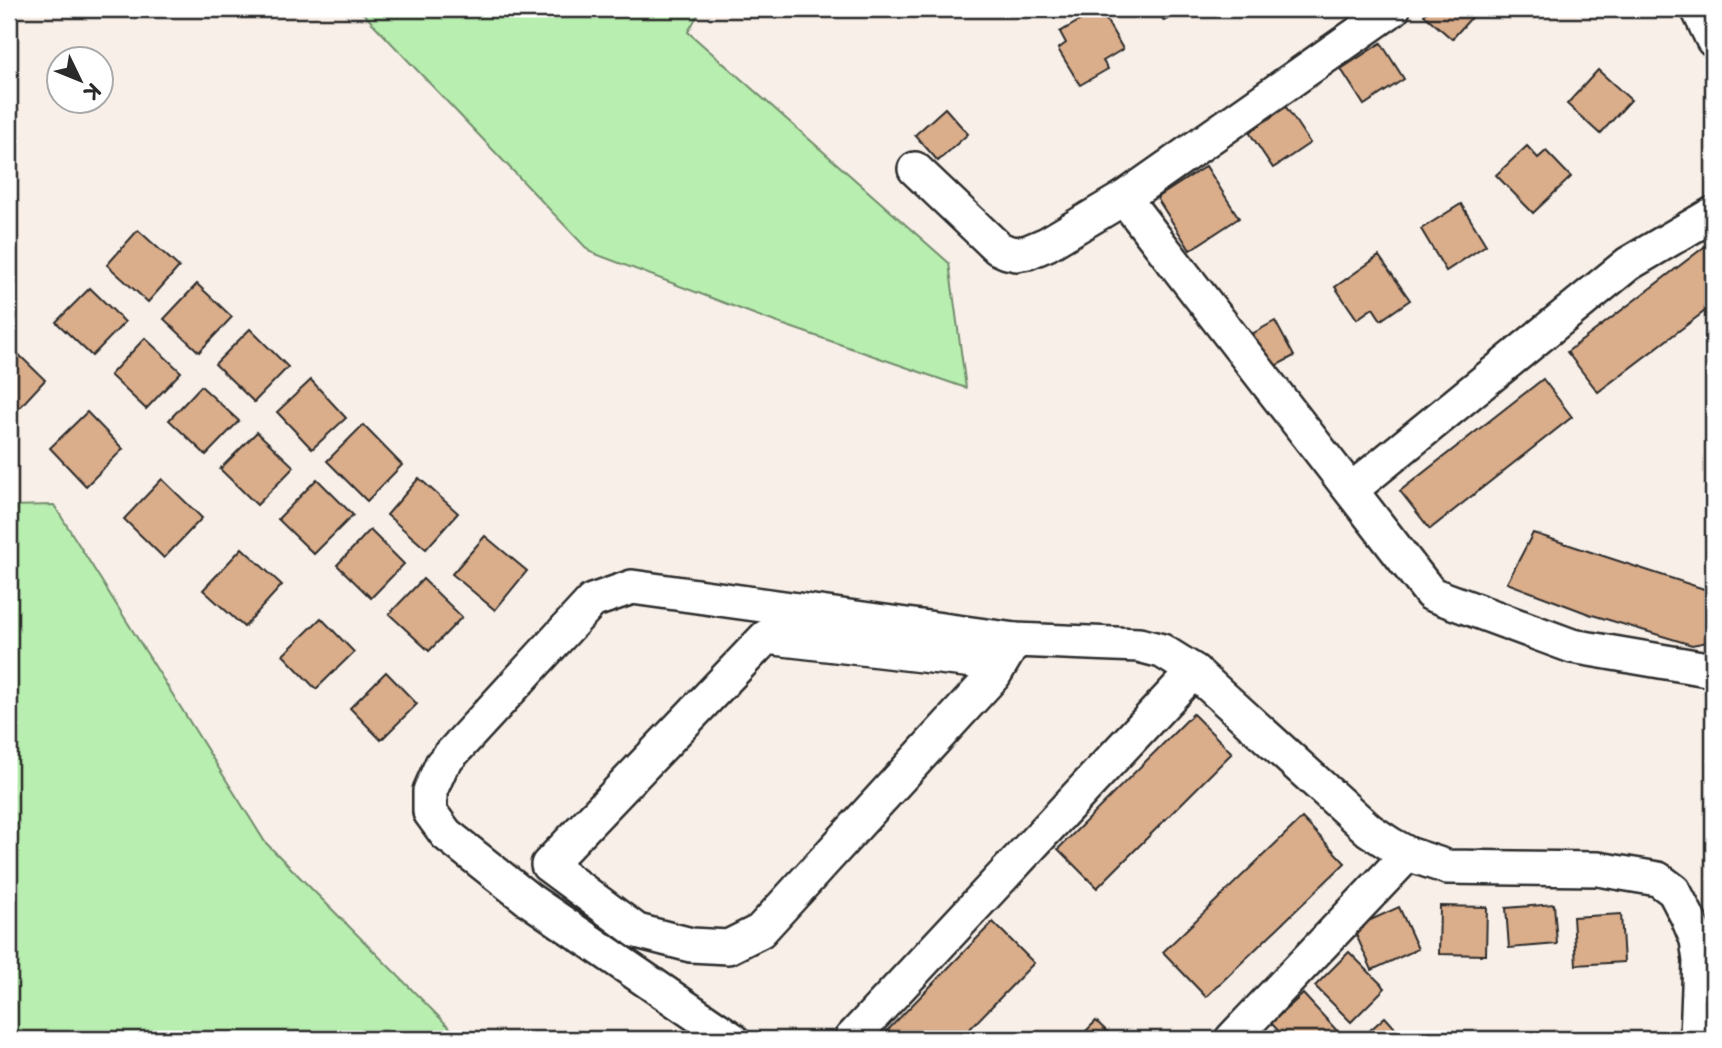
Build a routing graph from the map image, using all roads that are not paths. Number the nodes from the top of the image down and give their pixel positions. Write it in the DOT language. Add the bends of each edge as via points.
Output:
graph roads {
  1 [pos="1393,9"];
  2 [pos="1698,9"];
  3 [pos="1713,40"];
  4 [pos="915,170"];
  5 [pos="1124,198"];
  6 [pos="1713,214"];
  7 [pos="1351,490"];
  8 [pos="1008,652"];
  9 [pos="1713,670"];
  10 [pos="1194,671"];
  11 [pos="1408,853"];
  12 [pos="732,1039"];
  13 [pos="851,1039"];
  14 [pos="1232,1039"];
  15 [pos="1697,1039"];
  1 -- 5 [label="street"];
  2 -- 3 [label="street"];
  4 -- 5 [label="street" via="998,248 1016,254 1047,244"];
  5 -- 7 [label="street"];
  6 -- 7 [label="street" via="1628,264"];
  7 -- 9 [label="street" via="1431,594 1572,646"];
  8 -- 8 [label="street" via="994,675 760,932 728,947 691,945 637,931 548,865 766,636"];
  8 -- 10 [label="street" via="1139,645 1162,651"];
  8 -- 12 [label="street" via="632,587 592,601 442,764 430,791 430,812 446,834 527,898"];
  10 -- 11 [label="street" via="1369,830"];
  10 -- 13 [label="street"];
  11 -- 14 [label="street"];
  11 -- 15 [label="street" via="1447,867 1598,869 1658,879 1674,891 1697,940"];
}
